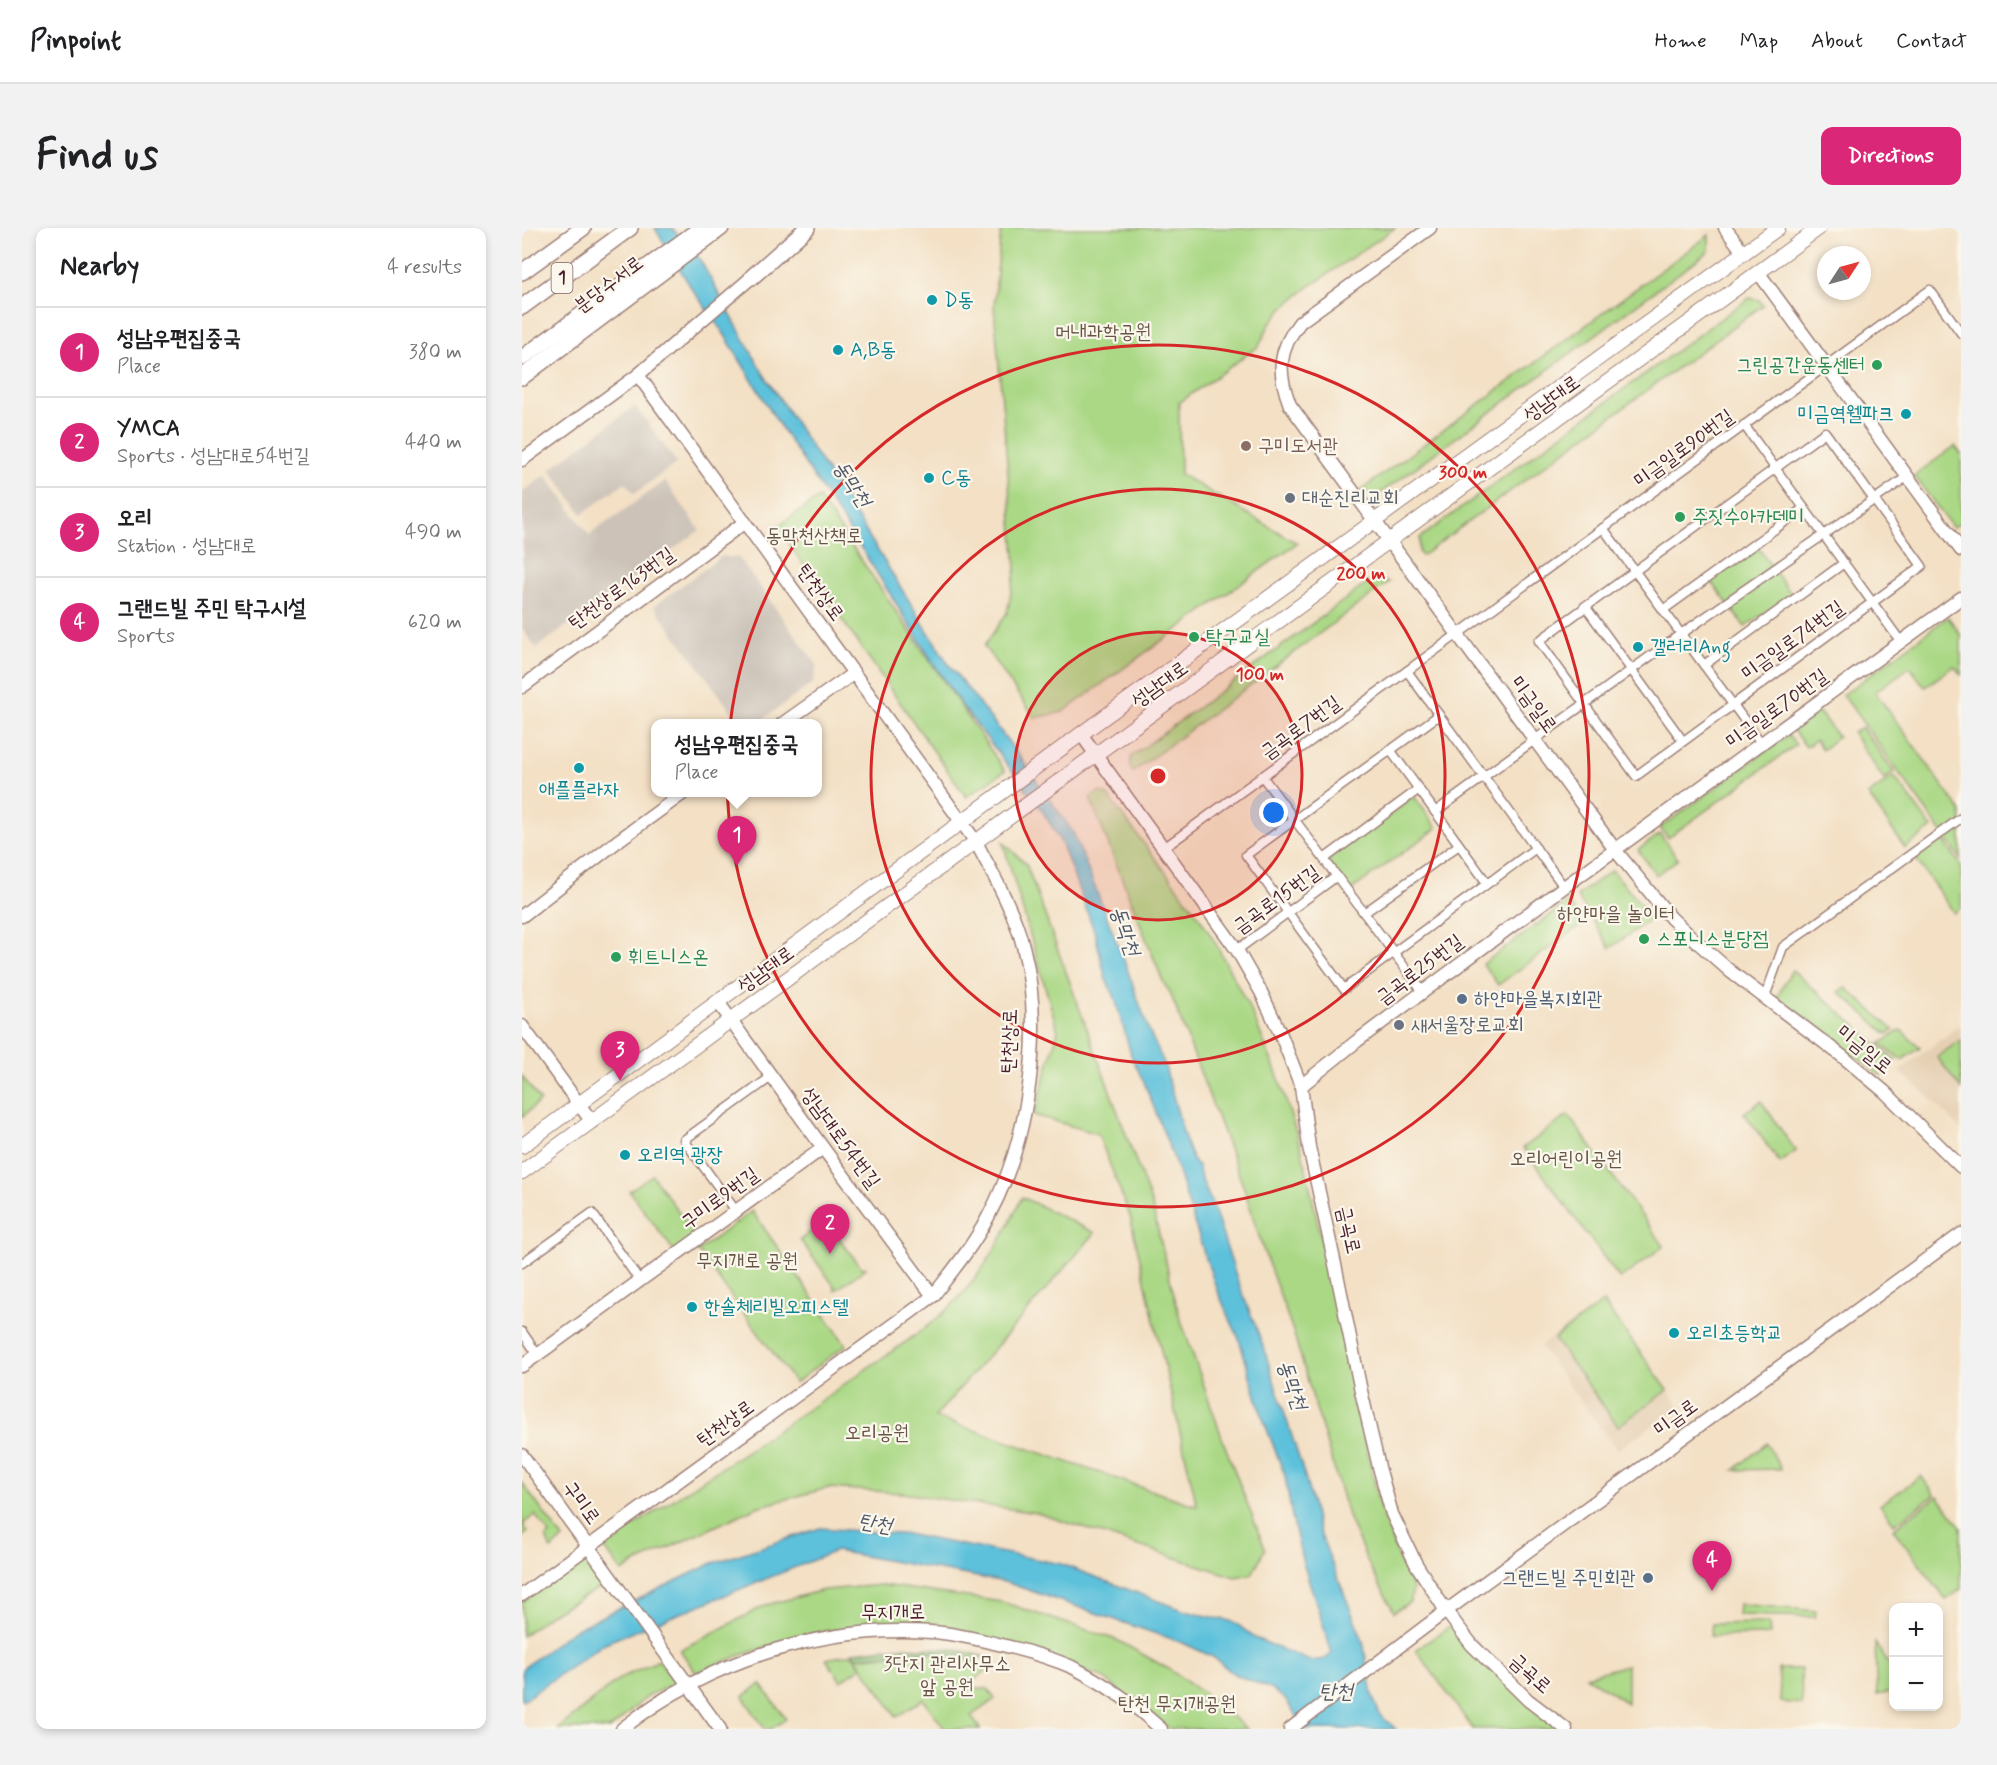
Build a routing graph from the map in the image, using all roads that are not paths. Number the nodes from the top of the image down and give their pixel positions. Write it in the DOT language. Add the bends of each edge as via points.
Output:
graph roads {
  1 [pos="584,228"];
  2 [pos="630,228"];
  3 [pos="701,228"];
  4 [pos="722,228"];
  5 [pos="801,228"];
  6 [pos="807,228"];
  7 [pos="1430,228"];
  8 [pos="1725,228"];
  9 [pos="1778,228"];
  10 [pos="1819,228"];
  11 [pos="783,248"];
  12 [pos="1744,253"];
  13 [pos="522,272"];
  14 [pos="1758,272"];
  15 [pos="752,277"];
  16 [pos="628,289"];
  17 [pos="522,307"];
  18 [pos="1961,333"];
  19 [pos="522,358"];
  20 [pos="1826,366"];
  21 [pos="638,375"];
  22 [pos="522,377"];
  23 [pos="1744,425"];
  24 [pos="522,460"];
  25 [pos="1775,468"];
  26 [pos="1901,481"];
  27 [pos="1875,500"];
  28 [pos="1804,508"];
  29 [pos="1376,521"];
  30 [pos="745,522"];
  31 [pos="1603,528"];
  32 [pos="1824,536"];
  33 [pos="1390,541"];
  34 [pos="1961,550"];
  35 [pos="1844,563"];
  36 [pos="1634,570"];
  37 [pos="1961,598"];
  38 [pos="1873,603"];
  39 [pos="1585,606"];
  40 [pos="1663,610"];
  41 [pos="1458,634"];
  42 [pos="1681,634"];
  43 [pos="1901,642"];
  44 [pos="1704,665"];
  45 [pos="1631,669"];
  46 [pos="1407,671"];
  47 [pos="854,673"];
  48 [pos="522,687"];
  49 [pos="1584,704"];
  50 [pos="1733,705"];
  51 [pos="1439,715"];
  52 [pos="788,719"];
  53 [pos="1081,734"];
  54 [pos="1535,740"];
  55 [pos="1683,741"];
  56 [pos="1762,744"];
  57 [pos="1391,751"];
  58 [pos="1096,756"];
  59 [pos="1482,774"];
  60 [pos="1262,776"];
  61 [pos="1419,789"];
  62 [pos="679,797"];
  63 [pos="1435,812"];
  64 [pos="1961,818"];
  65 [pos="1295,820"];
  66 [pos="963,823"];
  67 [pos="976,842"];
  68 [pos="1459,845"];
  69 [pos="1164,848"];
  70 [pos="1536,848"];
  71 [pos="1616,851"];
  72 [pos="1324,859"];
  73 [pos="1337,876"];
  74 [pos="1487,883"];
  75 [pos="1564,887"];
  76 [pos="1288,912"];
  77 [pos="1364,913"];
  78 [pos="522,916"];
  79 [pos="1237,950"];
  80 [pos="1394,952"];
  81 [pos="1423,992"];
  82 [pos="1765,997"];
  83 [pos="718,1002"];
  84 [pos="731,1020"];
  85 [pos="522,1026"];
  86 [pos="771,1077"];
  87 [pos="1301,1086"];
  88 [pos="579,1104"];
  89 [pos="592,1122"];
  90 [pos="522,1146"];
  91 [pos="823,1148"];
  92 [pos="1961,1167"];
  93 [pos="522,1172"];
  94 [pos="736,1211"];
  95 [pos="1961,1234"];
  96 [pos="522,1263"];
  97 [pos="640,1281"];
  98 [pos="933,1296"];
  99 [pos="522,1332"];
  100 [pos="538,1355"];
  101 [pos="522,1366"];
  102 [pos="522,1455"];
  103 [pos="588,1546"];
  104 [pos="522,1595"];
  105 [pos="1446,1611"];
  106 [pos="689,1685"];
  107 [pos="622,1729"];
  108 [pos="720,1729"];
  109 [pos="1161,1729"];
  110 [pos="1290,1729"];
  111 [pos="1566,1729"];
  1 -- 13 [label="highway, 1"];
  2 -- 17 [label="highway, 1"];
  3 -- 16 [label="highway, 분당수서로"];
  4 -- 16 [label="highway, 분당수서로"];
  5 -- 11 [label="highway"];
  6 -- 11 [label="highway"];
  7 -- 29 [label="street, 미금일로" via="1300,322 1287,341 1281,363 1283,388 1290,405"];
  8 -- 12 [label="street"];
  9 -- 12 [label="main road, 성남대로"];
  10 -- 14 [label="main road, 성남대로"];
  11 -- 15 [label="highway"];
  12 -- 29 [label="main road, 성남대로"];
  14 -- 20 [label="street"];
  14 -- 33 [label="main road, 성남대로"];
  15 -- 21 [label="street"];
  16 -- 19 [label="highway, 분당수서로"];
  16 -- 22 [label="highway, 분당수서로"];
  18 -- 20 [label="street, 미금일로90번길" via="1930,290"];
  20 -- 23 [label="street, 미금일로90번길"];
  20 -- 34 [label="street"];
  21 -- 24 [label="street"];
  21 -- 30 [label="street, 탄천상로"];
  23 -- 25 [label="street"];
  23 -- 31 [label="street, 미금일로90번길"];
  25 -- 27 [label="street" via="1825,432"];
  25 -- 28 [label="street"];
  25 -- 36 [label="street"];
  26 -- 27 [label="street"];
  27 -- 32 [label="street"];
  27 -- 38 [label="street, 미금일로74번길" via="1922,566"];
  28 -- 32 [label="street"];
  28 -- 40 [label="street"];
  29 -- 33 [label="street, 미금일로"];
  29 -- 53 [label="main road, 성남대로"];
  30 -- 47 [label="street, 탄천상로"];
  30 -- 48 [label="street, 탄천상로163번길"];
  31 -- 36 [label="street"];
  31 -- 41 [label="street, 미금일로90번길"];
  32 -- 35 [label="street"];
  32 -- 42 [label="street"];
  33 -- 41 [label="street, 미금일로"];
  33 -- 58 [label="main road, 성남대로"];
  35 -- 38 [label="street, 미금일로74번길"];
  35 -- 44 [label="street, 미금일로74번길"];
  36 -- 39 [label="street"];
  36 -- 40 [label="street"];
  37 -- 43 [label="street, 미금일로70번길"];
  38 -- 43 [label="street"];
  38 -- 50 [label="street, 미금일로74번길"];
  39 -- 45 [label="street"];
  39 -- 49 [label="street" via="1539,641"];
  40 -- 42 [label="street"];
  41 -- 46 [label="street, 금곡로7번길"];
  41 -- 54 [label="street, 미금일로"];
  42 -- 44 [label="street"];
  42 -- 45 [label="street"];
  43 -- 56 [label="street, 미금일로70번길"];
  44 -- 50 [label="street, 미금일로74번길"];
  45 -- 49 [label="street"];
  45 -- 55 [label="street"];
  46 -- 51 [label="street"];
  46 -- 60 [label="street, 금곡로7번길"];
  47 -- 52 [label="street"];
  47 -- 66 [label="street, 탄천상로"];
  49 -- 54 [label="street"];
  49 -- 55 [label="street, 미금일로74번길" via="1636,776"];
  50 -- 55 [label="street, 미금일로74번길"];
  50 -- 56 [label="street"];
  51 -- 57 [label="street"];
  51 -- 59 [label="street"];
  53 -- 58 [label="street, 금곡로"];
  53 -- 66 [label="main road, 성남대로"];
  54 -- 59 [label="street"];
  54 -- 71 [label="street, 미금일로"];
  56 -- 71 [label="street, 미금일로70번길"];
  57 -- 61 [label="street"];
  57 -- 65 [label="street"];
  58 -- 67 [label="main road, 성남대로"];
  58 -- 69 [label="street, 금곡로"];
  59 -- 63 [label="street"];
  59 -- 70 [label="street"];
  60 -- 65 [label="street"];
  60 -- 69 [label="street, 금곡로7번길"];
  61 -- 63 [label="street"];
  61 -- 72 [label="street"];
  62 -- 78 [label="street"];
  63 -- 68 [label="street"];
  64 -- 82 [label="street" via="1783,947"];
  65 -- 72 [label="street"];
  65 -- 76 [label="street" via="1246,855"];
  66 -- 67 [label="street, 탄천상로"];
  66 -- 83 [label="main road, 성남대로"];
  67 -- 84 [label="main road, 성남대로"];
  67 -- 98 [label="street, 탄천상로" via="1023,947 1032,1007 1031,1058 1024,1115 1007,1177 977,1236"];
  68 -- 74 [label="street"];
  68 -- 77 [label="street"];
  69 -- 79 [label="street, 금곡로"];
  70 -- 74 [label="street"];
  70 -- 75 [label="street"];
  71 -- 75 [label="street, 금곡로25번길"];
  71 -- 82 [label="street, 미금일로" via="1671,918"];
  72 -- 73 [label="street"];
  73 -- 76 [label="street, 금곡로15번길"];
  73 -- 77 [label="street"];
  74 -- 80 [label="street"];
  75 -- 81 [label="street, 금곡로25번길"];
  76 -- 79 [label="street, 금곡로15번길"];
  76 -- 80 [label="street" via="1344,988"];
  77 -- 80 [label="street"];
  79 -- 87 [label="street, 금곡로" via="1261,992"];
  80 -- 81 [label="street"];
  81 -- 87 [label="street, 금곡로25번길"];
  82 -- 92 [label="street, 미금일로" via="1885,1092"];
  83 -- 84 [label="street, 성남대로54번길"];
  83 -- 88 [label="main road, 성남대로"];
  84 -- 86 [label="street, 성남대로54번길"];
  84 -- 89 [label="main road, 성남대로"];
  85 -- 88 [label="street"];
  86 -- 91 [label="street, 성남대로54번길"];
  86 -- 94 [label="street" via="684,1140"];
  87 -- 105 [label="street, 금곡로" via="1309,1147 1361,1391 1392,1514 1416,1564"];
  88 -- 89 [label="street"];
  88 -- 90 [label="main road, 성남대로"];
  89 -- 93 [label="main road, 성남대로"];
  91 -- 94 [label="street, 구미로9번길"];
  91 -- 98 [label="street, 성남대로54번길"];
  94 -- 97 [label="street, 구미로9번길"];
  95 -- 105 [label="street, 미금로"];
  96 -- 97 [label="street" via="592,1213"];
  97 -- 100 [label="street, 구미로9번길"];
  98 -- 103 [label="street, 탄천상로"];
  99 -- 100 [label="street"];
  100 -- 101 [label="street, 구미로9번길"];
  102 -- 103 [label="street, 구미로"];
  103 -- 104 [label="street, 탄천상로"];
  103 -- 106 [label="street, 구미로"];
  105 -- 110 [label="street, 미금로"];
  105 -- 111 [label="street, 금곡로" via="1472,1646 1503,1677"];
  106 -- 107 [label="street, 무지개로"];
  106 -- 108 [label="street"];
  106 -- 109 [label="street, 무지개로" via="736,1664 829,1637 931,1632 1018,1648 1071,1667 1098,1681"];
}
